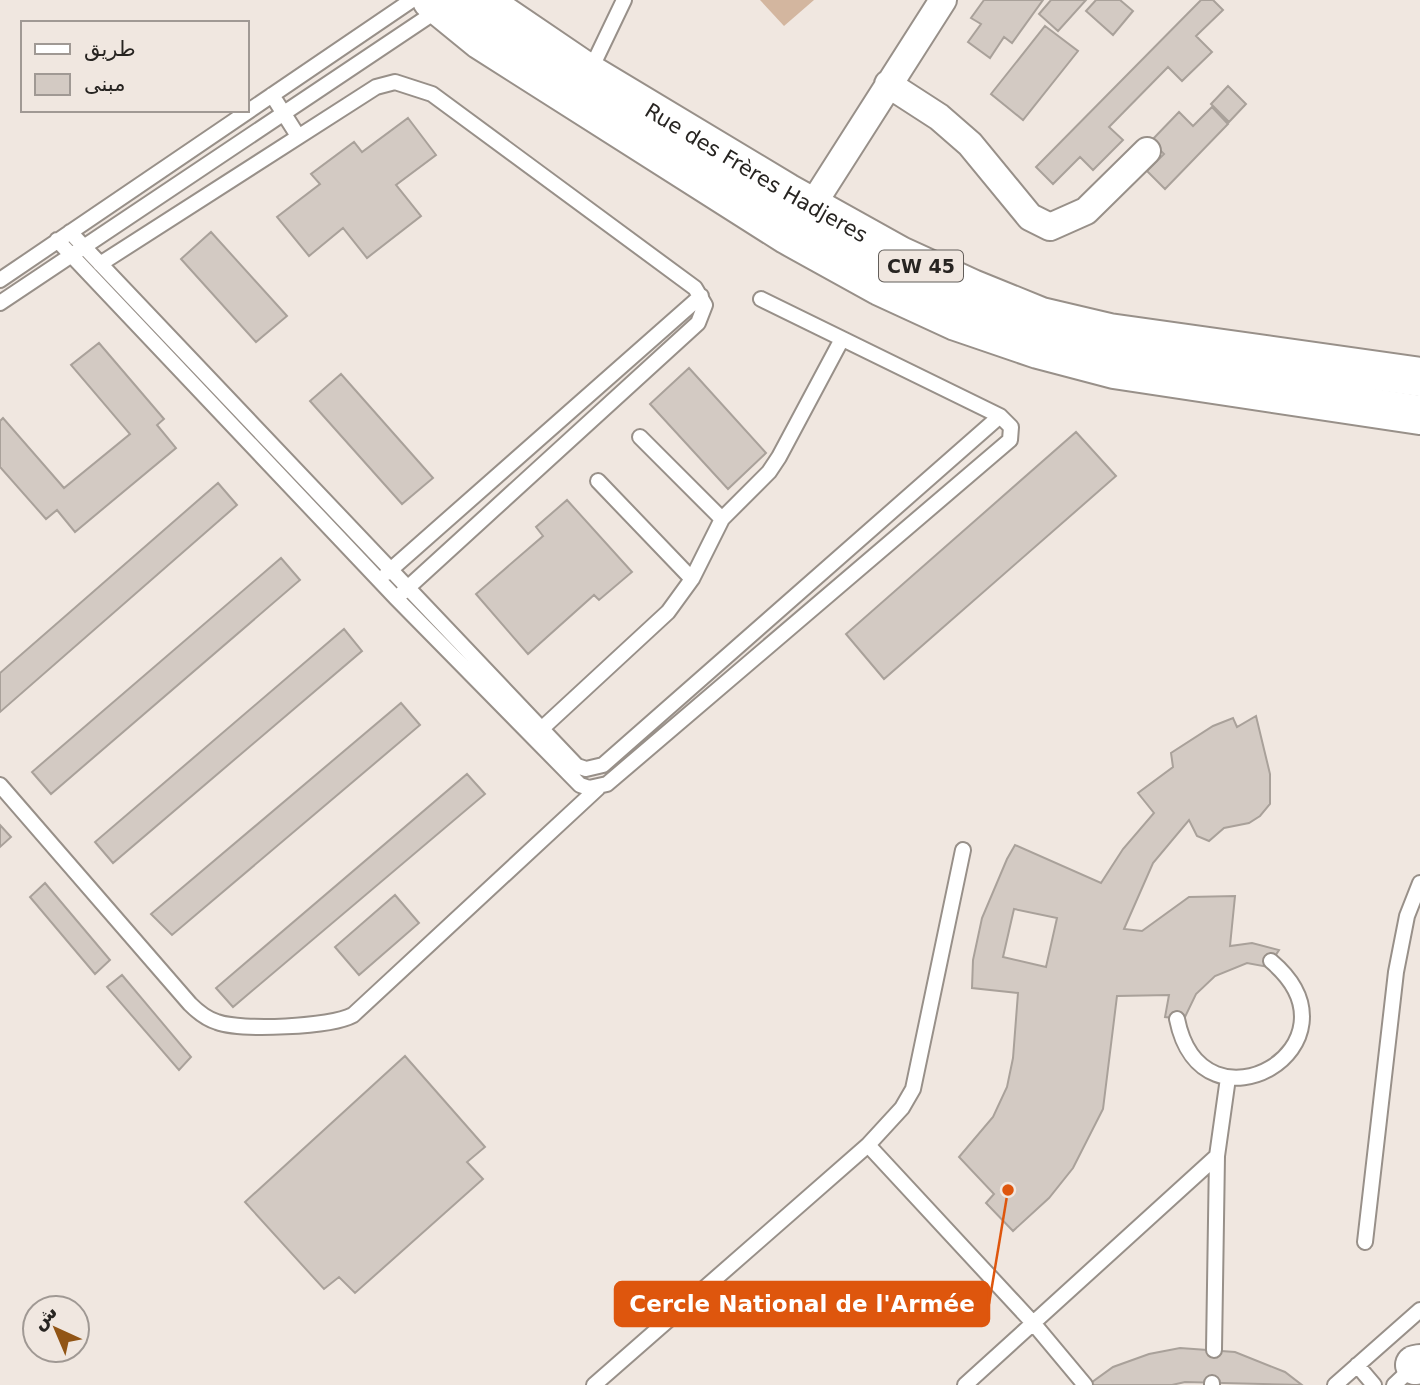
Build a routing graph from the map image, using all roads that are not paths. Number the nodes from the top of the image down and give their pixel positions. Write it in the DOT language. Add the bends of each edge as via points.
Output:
graph roads {
  1 [pos="480,0"];
  2 [pos="624,0"];
  3 [pos="943,0"];
  4 [pos="428,3"];
  5 [pos="589,74"];
  6 [pos="888,84"];
  7 [pos="272,95"];
  8 [pos="248,111"];
  9 [pos="247,112"];
  10 [pos="283,112"];
  11 [pos="298,136"];
  12 [pos="1147,151"];
  13 [pos="800,217"];
  14 [pos="70,232"];
  15 [pos="57,240"];
  16 [pos="84,246"];
  17 [pos="71,255"];
  18 [pos="100,264"];
  19 [pos="0,280"];
  20 [pos="701,296"];
  21 [pos="761,299"];
  22 [pos="0,303"];
  23 [pos="842,339"];
  24 [pos="1420,377"];
  25 [pos="1420,415"];
  26 [pos="1000,416"];
  27 [pos="640,437"];
  28 [pos="598,481"];
  29 [pos="722,519"];
  30 [pos="392,569"];
  31 [pos="692,579"];
  32 [pos="379,580"];
  33 [pos="409,587"];
  34 [pos="396,598"];
  35 [pos="537,733"];
  36 [pos="0,785"];
  37 [pos="598,788"];
  38 [pos="963,850"];
  39 [pos="1420,883"];
  40 [pos="1271,961"];
  41 [pos="1177,1019"];
  42 [pos="1228,1078"];
  43 [pos="868,1145"];
  44 [pos="1217,1156"];
  45 [pos="1365,1242"];
  46 [pos="1419,1312"];
  47 [pos="1034,1324"];
  48 [pos="1213,1350"];
  49 [pos="1414,1360"];
  50 [pos="1357,1365"];
  51 [pos="594,1385"];
  52 [pos="965,1385"];
  53 [pos="1084,1385"];
  54 [pos="1335,1385"];
  55 [pos="1374,1385"];
  1 -- 5 [label="main road, Rue des Frères Hadjeres / CW 45"];
  2 -- 5 [label="lane"];
  3 -- 6 [label="street"];
  4 -- 7 [label="lane"];
  4 -- 10 [label="lane"];
  4 -- 13 [label="main road" via="481,40"];
  5 -- 13 [label="main road, Rue des Frères Hadjeres / CW 45"];
  6 -- 12 [label="street" via="970,144 1030,217 1050,227 1086,211"];
  6 -- 13 [label="street"];
  7 -- 8 [label="lane"];
  7 -- 10 [label="lane"];
  9 -- 14 [label="lane"];
  10 -- 11 [label="lane"];
  10 -- 16 [label="lane"];
  11 -- 18 [label="lane"];
  11 -- 20 [label="lane" via="376,87 396,82 413,85 432,94 689,281"];
  13 -- 24 [label="main road, Rue des Frères Hadjeres / CW 45" via="1041,317 1176,345"];
  13 -- 25 [label="main road" via="880,286 956,321 1038,349 1114,369"];
  14 -- 15 [label="lane"];
  14 -- 16 [label="lane"];
  15 -- 17 [label="lane"];
  15 -- 19 [label="lane"];
  16 -- 17 [label="lane"];
  16 -- 18 [label="lane"];
  17 -- 22 [label="lane"];
  17 -- 32 [label="lane"];
  18 -- 30 [label="lane"];
  20 -- 30 [label="lane"];
  20 -- 33 [label="lane" via="704,313 698,323"];
  21 -- 23 [label="lane"];
  23 -- 26 [label="lane"];
  23 -- 29 [label="lane" via="779,457"];
  26 -- 35 [label="lane" via="603,765 577,766"];
  26 -- 37 [label="lane" via="1012,427 1010,440"];
  27 -- 29 [label="lane"];
  28 -- 31 [label="lane"];
  29 -- 31 [label="lane"];
  30 -- 32 [label="lane"];
  30 -- 33 [label="lane"];
  31 -- 35 [label="lane" via="668,611"];
  32 -- 34 [label="lane"];
  33 -- 34 [label="lane"];
  33 -- 35 [label="lane"];
  34 -- 35 [label="lane"];
  35 -- 37 [label="lane" via="580,785"];
  36 -- 37 [label="lane" via="190,1004 216,1022 232,1026 329,1024 353,1015"];
  38 -- 43 [label="lane" via="914,1089"];
  39 -- 45 [label="lane" via="1407,916 1396,972"];
  40 -- 42 [label="lane" via="1288,975 1298,994 1299,1037 1288,1056 1271,1071 1250,1078"];
  41 -- 42 [label="lane" via="1181,1039 1192,1057 1208,1071"];
  42 -- 44 [label="lane"];
  43 -- 47 [label="lane"];
  43 -- 51 [label="lane"];
  44 -- 47 [label="lane"];
  44 -- 48 [label="lane"];
  46 -- 49 [label="lane"];
  46 -- 50 [label="lane"];
  47 -- 52 [label="lane"];
  47 -- 53 [label="lane"];
  50 -- 54 [label="lane"];
  50 -- 55 [label="lane"];
}
